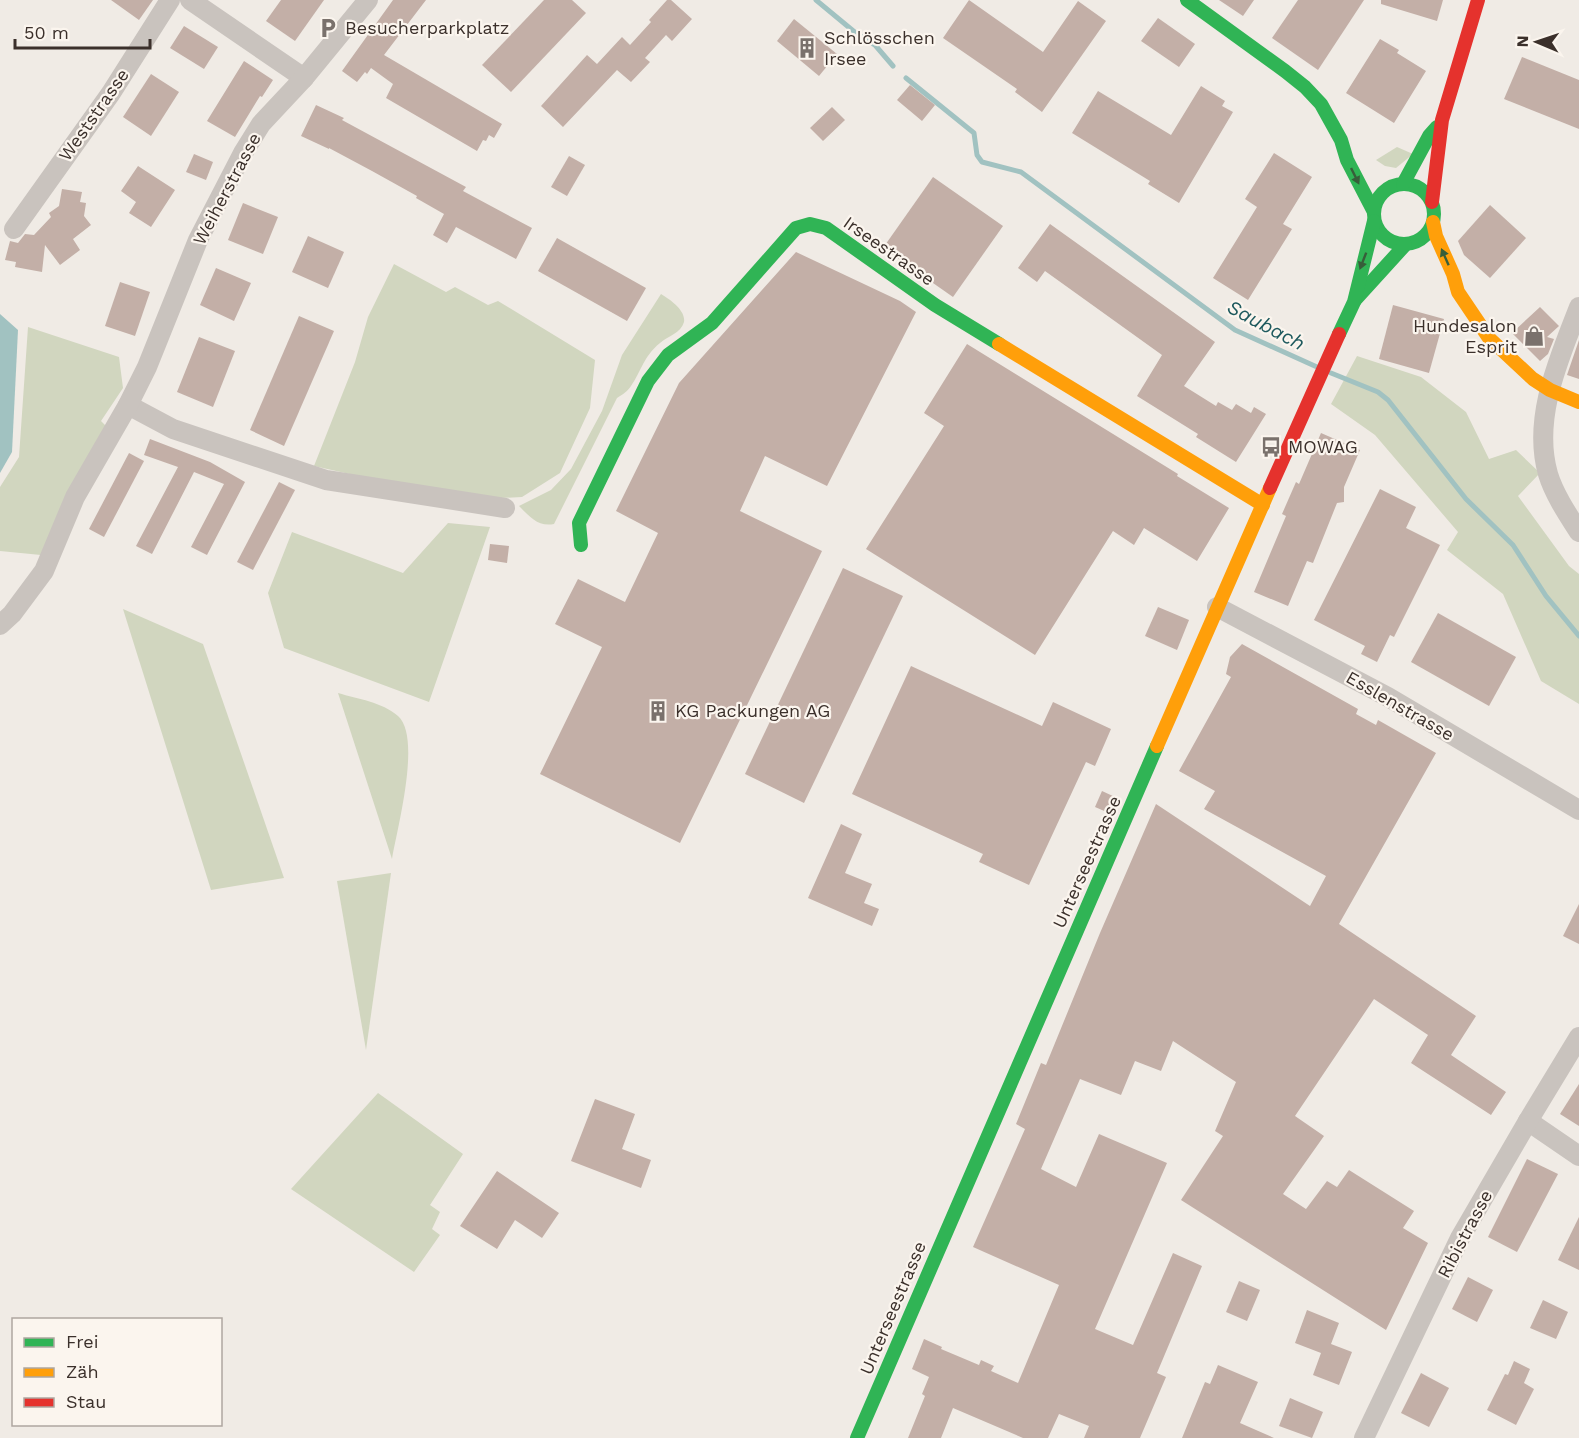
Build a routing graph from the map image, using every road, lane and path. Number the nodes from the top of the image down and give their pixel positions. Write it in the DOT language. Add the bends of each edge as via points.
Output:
graph roads {
  1 [pos="170,0"];
  2 [pos="190,0"];
  3 [pos="368,0"];
  4 [pos="1187,0"];
  5 [pos="1478,0"];
  6 [pos="304,78"];
  7 [pos="1442,120"];
  8 [pos="1341,140"];
  9 [pos="1361,156"];
  10 [pos="1382,176"];
  11 [pos="1400,185"];
  12 [pos="1432,202"];
  13 [pos="1374,216"];
  14 [pos="1433,222"];
  15 [pos="14,229"];
  16 [pos="1410,248"];
  17 [pos="1443,282"];
  18 [pos="1458,292"];
  19 [pos="1354,302"];
  20 [pos="1579,308"];
  21 [pos="1551,390"];
  22 [pos="1579,402"];
  23 [pos="128,405"];
  24 [pos="1263,505"];
  25 [pos="505,508"];
  26 [pos="1579,532"];
  27 [pos="581,545"];
  28 [pos="1217,607"];
  29 [pos="0,625"];
  30 [pos="1579,810"];
  31 [pos="1579,1037"];
  32 [pos="1528,1121"];
  33 [pos="1579,1156"];
  34 [pos="857,1438"];
  35 [pos="1364,1438"];
  1 -- 15 [label="street, Weststrasse" via="111,93"];
  2 -- 6 [label="street"];
  3 -- 6 [label="street, Weiherstrasse"];
  4 -- 8 [label="street" via="1305,87 1325,110"];
  5 -- 7 [label="street"];
  6 -- 23 [label="street, Weiherstrasse" via="261,124 243,153 198,240"];
  7 -- 11 [label="street"];
  7 -- 12 [label="street"];
  8 -- 9 [label="street"];
  8 -- 13 [label="street, one-way"];
  10 -- 11 [label="street"];
  11 -- 12 [label="street" via="1423,191"];
  11 -- 13 [label="street" via="1381,195"];
  12 -- 14 [label="street"];
  13 -- 16 [label="street" via="1378,231 1385,238"];
  13 -- 19 [label="street, Unterseestrasse, one-way"];
  14 -- 16 [label="street" via="1424,237"];
  18 -- 14 [label="street, one-way"];
  16 -- 19 [label="street, Unterseestrasse"];
  17 -- 18 [label="street"];
  18 -- 21 [label="street" via="1489,338 1533,379"];
  19 -- 24 [label="street, Unterseestrasse"];
  20 -- 21 [label="street" via="1553,374"];
  21 -- 22 [label="street"];
  21 -- 26 [label="street" via="1543,440 1548,475"];
  23 -- 25 [label="street" via="172,429 327,480"];
  23 -- 29 [label="street, Weiherstrasse" via="75,497 44,571"];
  24 -- 27 [label="street, Irseestrasse" via="935,305 826,228 810,224 796,228 712,323 668,355 648,381 579,523"];
  24 -- 28 [label="street, Unterseestrasse"];
  28 -- 30 [label="street, Esslenstrasse" via="1388,698"];
  28 -- 34 [label="street, Unterseestrasse"];
  31 -- 32 [label="street, Ribistrasse"];
  32 -- 33 [label="street"];
  32 -- 35 [label="street, Ribistrasse" via="1460,1238"];
}
